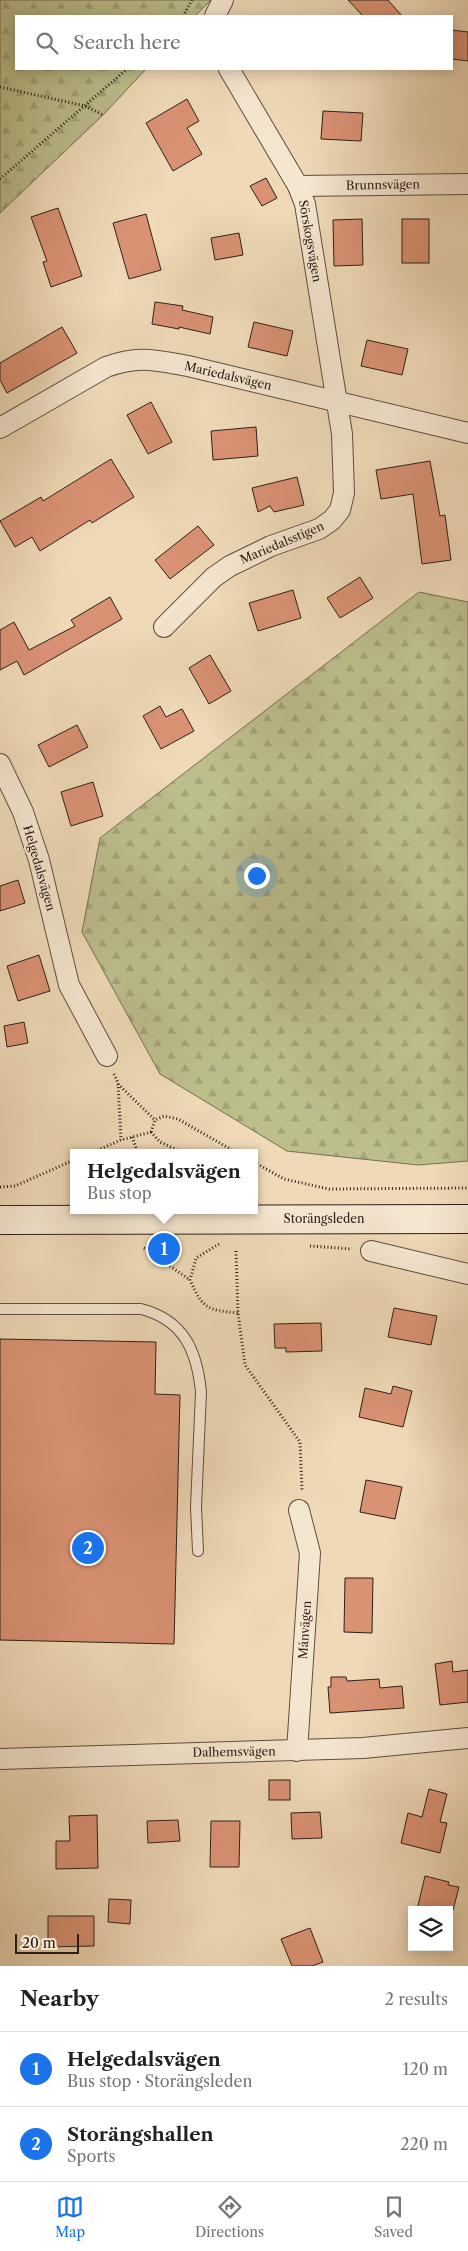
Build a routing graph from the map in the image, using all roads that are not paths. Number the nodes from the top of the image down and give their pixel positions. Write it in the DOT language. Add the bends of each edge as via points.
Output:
graph roads {
  1 [pos="223,0"];
  2 [pos="216,15"];
  3 [pos="230,70"];
  4 [pos="468,184"];
  5 [pos="298,186"];
  6 [pos="335,401"];
  7 [pos="0,428"];
  8 [pos="468,433"];
  9 [pos="164,627"];
  10 [pos="0,764"];
  11 [pos="107,1056"];
  12 [pos="468,1219"];
  13 [pos="0,1220"];
  14 [pos="371,1251"];
  15 [pos="468,1274"];
  16 [pos="0,1308"];
  17 [pos="299,1510"];
  18 [pos="198,1550"];
  19 [pos="468,1738"];
  20 [pos="297,1751"];
  21 [pos="0,1759"];
  1 -- 2 [label="street"];
  3 -- 5 [label="street, Sörskogsvägen"];
  4 -- 5 [label="street, Brunnsvägen"];
  5 -- 6 [label="street, Sörskogsvägen" via="305,204"];
  6 -- 7 [label="street, Mariedalsvägen" via="188,366 133,359 106,366"];
  6 -- 8 [label="street, Mariedalsvägen"];
  6 -- 9 [label="street, Mariedalsstigen" via="342,434 344,492 340,510 319,529 271,546 230,566 214,577"];
  10 -- 11 [label="street, Helgedalsvägen" via="23,812 39,860 69,985"];
  12 -- 13 [label="main road, Storängsleden"];
  14 -- 15 [label="street"];
  16 -- 18 [label="lane" via="141,1309 169,1319 180,1330 192,1349 201,1392 196,1507"];
  17 -- 20 [label="street, Månvägen" via="310,1553"];
  19 -- 20 [label="street, Dalhemsvägen"];
  20 -- 21 [label="street, Dalhemsvägen"];
}
